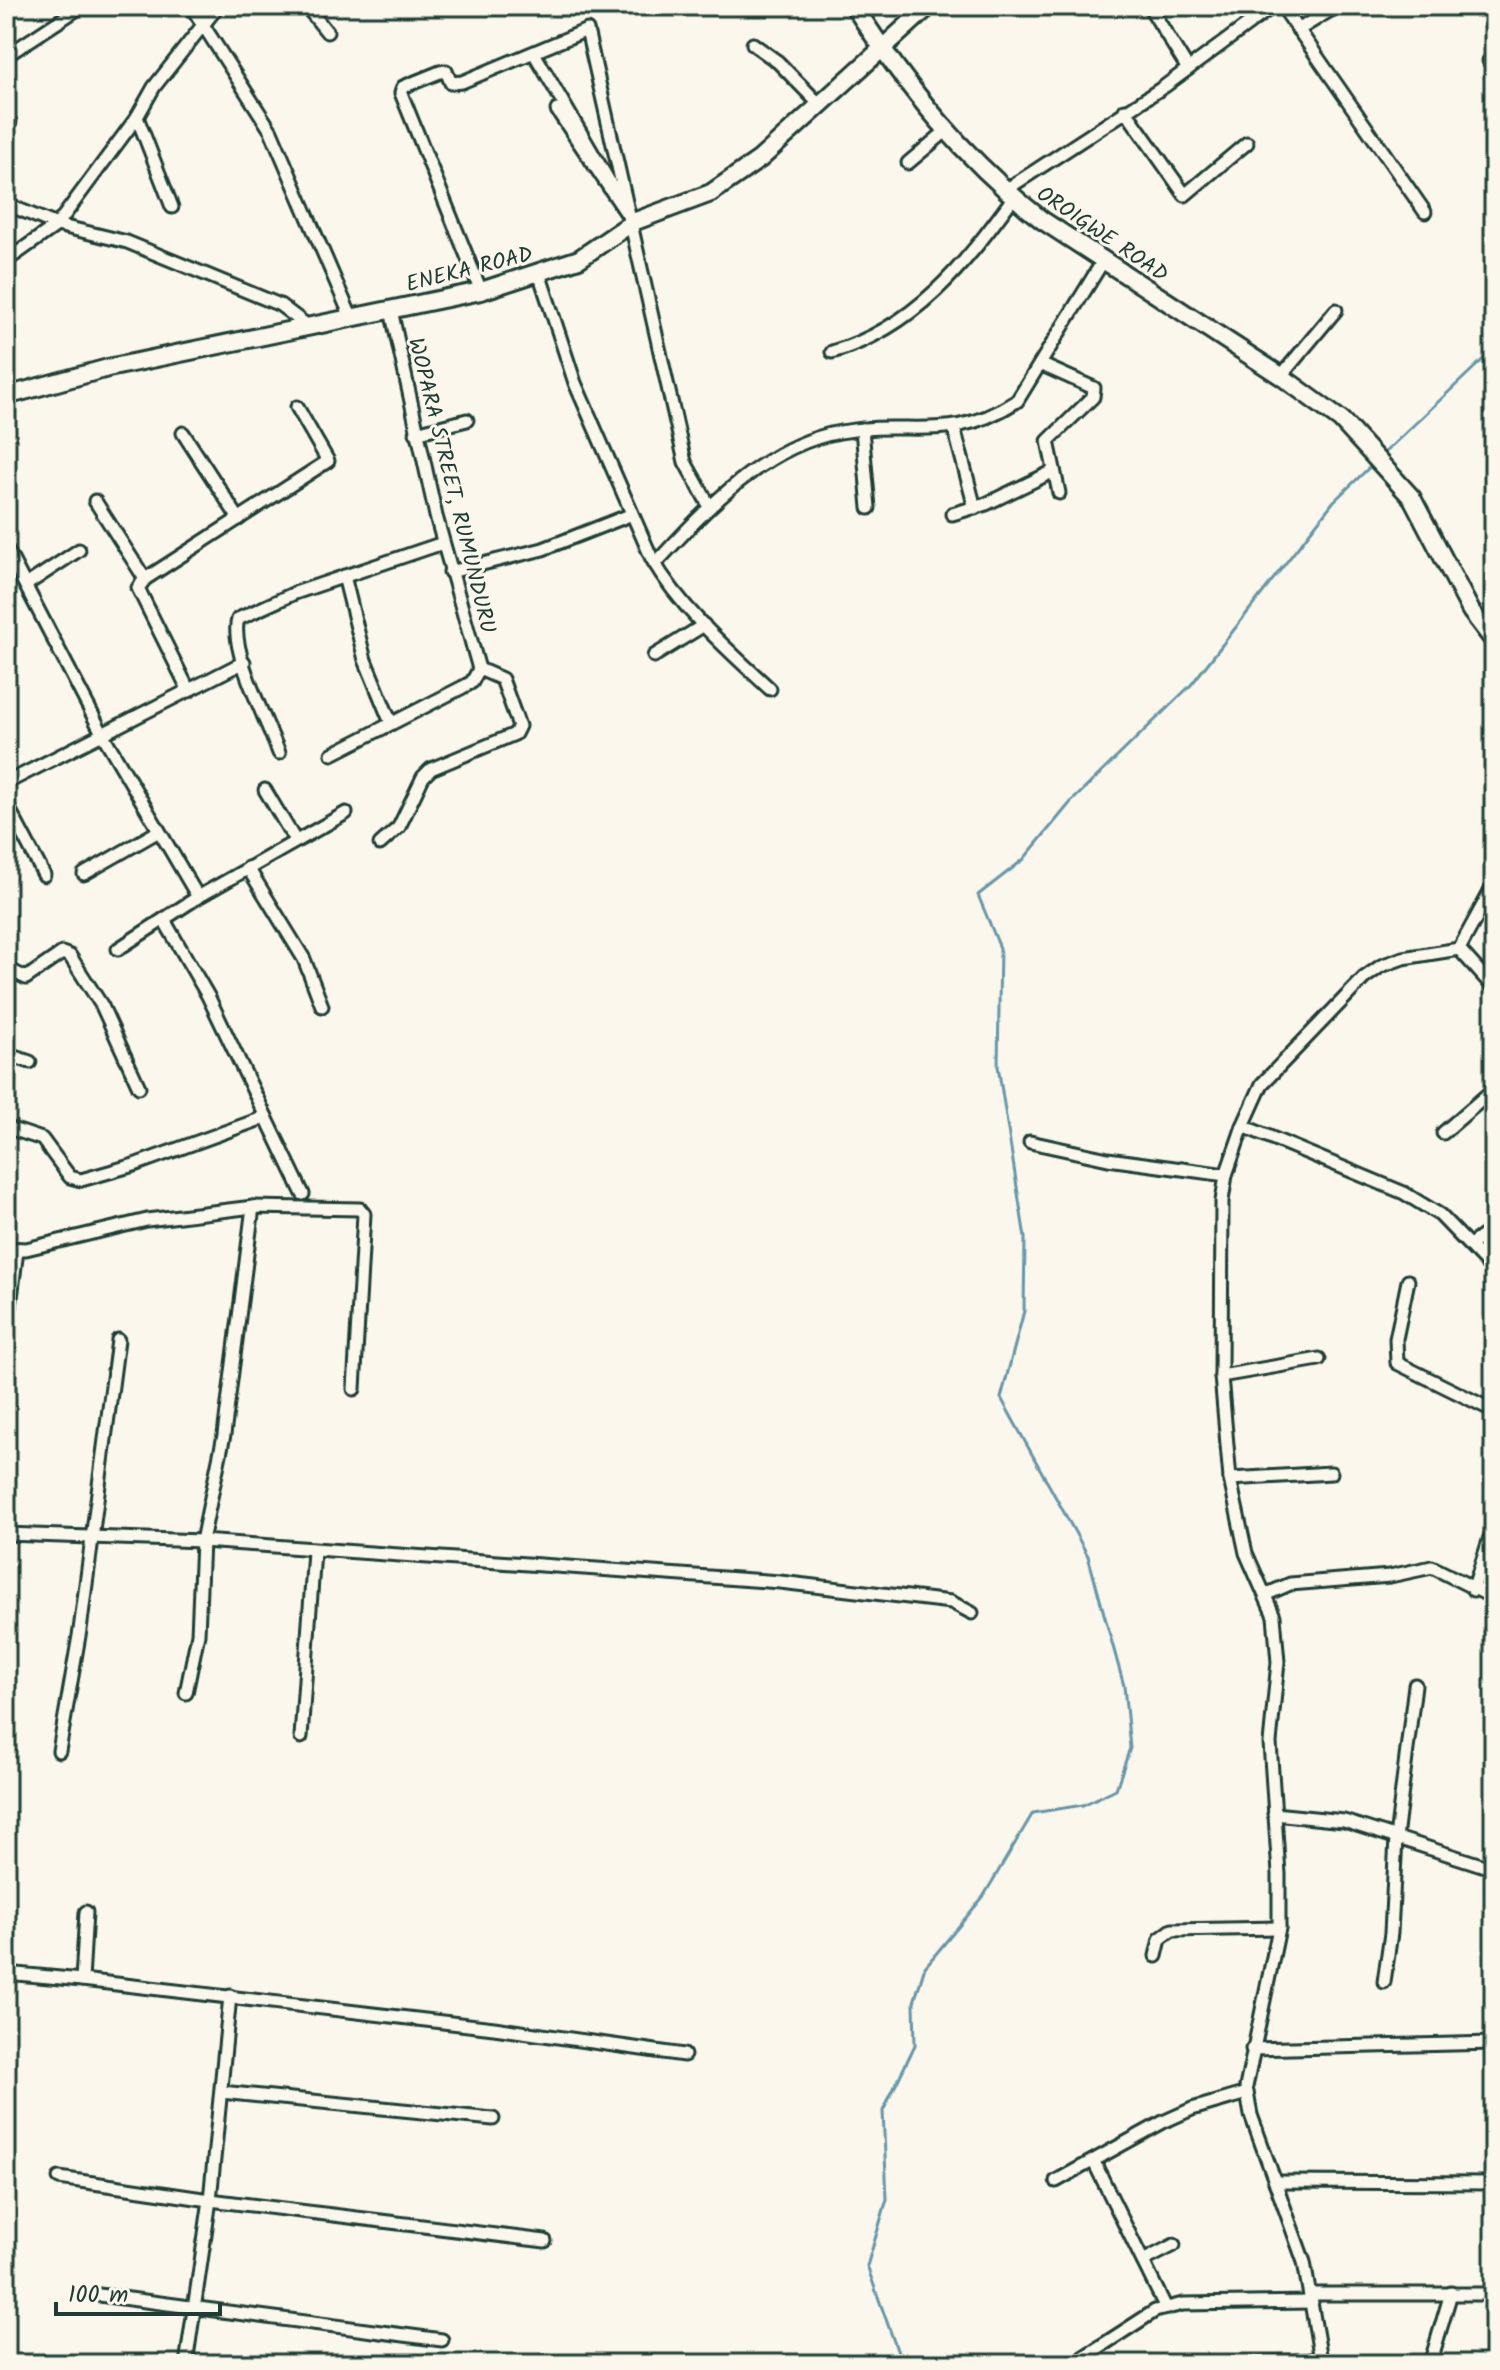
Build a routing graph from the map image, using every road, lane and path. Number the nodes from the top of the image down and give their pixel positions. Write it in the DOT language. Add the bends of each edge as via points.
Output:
graph roads {
  1 [pos="82,6"];
  2 [pos="191,6"];
  3 [pos="218,6"];
  4 [pos="306,6"];
  5 [pos="854,6"];
  6 [pos="929,6"];
  7 [pos="1149,6"];
  8 [pos="1273,6"];
  9 [pos="1282,6"];
  10 [pos="1337,6"];
  11 [pos="203,22"];
  12 [pos="1298,30"];
  13 [pos="327,32"];
  14 [pos="753,44"];
  15 [pos="881,48"];
  16 [pos="534,53"];
  17 [pos="6,56"];
  18 [pos="1188,69"];
  19 [pos="820,105"];
  20 [pos="1125,110"];
  21 [pos="137,117"];
  22 [pos="946,131"];
  23 [pos="1247,143"];
  24 [pos="908,163"];
  25 [pos="1008,194"];
  26 [pos="6,204"];
  27 [pos="172,207"];
  28 [pos="1425,212"];
  29 [pos="633,222"];
  30 [pos="57,225"];
  31 [pos="6,261"];
  32 [pos="1103,261"];
  33 [pos="539,273"];
  34 [pos="481,291"];
  35 [pos="391,310"];
  36 [pos="1336,310"];
  37 [pos="351,317"];
  38 [pos="309,327"];
  39 [pos="832,352"];
  40 [pos="1040,364"];
  41 [pos="1281,376"];
  42 [pos="6,396"];
  43 [pos="297,407"];
  44 [pos="467,420"];
  45 [pos="954,428"];
  46 [pos="862,429"];
  47 [pos="183,433"];
  48 [pos="416,433"];
  49 [pos="1054,471"];
  50 [pos="1059,493"];
  51 [pos="95,501"];
  52 [pos="710,507"];
  53 [pos="869,508"];
  54 [pos="975,508"];
  55 [pos="952,514"];
  56 [pos="630,515"];
  57 [pos="239,519"];
  58 [pos="443,543"];
  59 [pos="6,548"];
  60 [pos="79,550"];
  61 [pos="655,564"];
  62 [pos="450,572"];
  63 [pos="344,576"];
  64 [pos="145,579"];
  65 [pos="26,585"];
  66 [pos="704,625"];
  67 [pos="1494,641"];
  68 [pos="654,656"];
  69 [pos="244,662"];
  70 [pos="479,669"];
  71 [pos="770,689"];
  72 [pos="189,691"];
  73 [pos="391,723"];
  74 [pos="103,735"];
  75 [pos="279,753"];
  76 [pos="332,754"];
  77 [pos="6,783"];
  78 [pos="265,790"];
  79 [pos="6,803"];
  80 [pos="346,813"];
  81 [pos="159,831"];
  82 [pos="295,840"];
  83 [pos="380,844"];
  84 [pos="248,868"];
  85 [pos="84,874"];
  86 [pos="44,875"];
  87 [pos="1494,885"];
  88 [pos="198,897"];
  89 [pos="164,920"];
  90 [pos="118,949"];
  91 [pos="1459,949"];
  92 [pos="6,968"];
  93 [pos="1494,988"];
  94 [pos="322,1006"];
  95 [pos="6,1054"];
  96 [pos="30,1062"];
  97 [pos="139,1087"];
  98 [pos="1494,1089"];
  99 [pos="266,1117"];
  100 [pos="1243,1126"];
  101 [pos="6,1127"];
  102 [pos="1443,1133"];
  103 [pos="1030,1142"];
  104 [pos="1226,1175"];
  105 [pos="303,1194"];
  106 [pos="253,1207"];
  107 [pos="1494,1228"];
  108 [pos="1470,1245"];
  109 [pos="11,1249"];
  110 [pos="1494,1271"];
  111 [pos="1408,1281"];
  112 [pos="6,1339"];
  113 [pos="118,1340"];
  114 [pos="1319,1359"];
  115 [pos="1221,1376"];
  116 [pos="354,1389"];
  117 [pos="1494,1411"];
  118 [pos="1331,1473"];
  119 [pos="1230,1479"];
  120 [pos="1494,1525"];
  121 [pos="6,1534"];
  122 [pos="93,1535"];
  123 [pos="202,1541"];
  124 [pos="314,1551"];
  125 [pos="1473,1590"];
  126 [pos="1267,1594"];
  127 [pos="1494,1598"];
  128 [pos="972,1613"];
  129 [pos="1415,1685"];
  130 [pos="186,1693"];
  131 [pos="301,1737"];
  132 [pos="59,1751"];
  133 [pos="1274,1814"];
  134 [pos="1396,1838"];
  135 [pos="1494,1854"];
  136 [pos="1492,1868"];
  137 [pos="86,1912"];
  138 [pos="1279,1928"];
  139 [pos="1156,1956"];
  140 [pos="6,1973"];
  141 [pos="82,1980"];
  142 [pos="1384,1982"];
  143 [pos="230,1996"];
  144 [pos="1494,2043"];
  145 [pos="1252,2049"];
  146 [pos="684,2055"];
  147 [pos="221,2092"];
  148 [pos="1247,2093"];
  149 [pos="493,2119"];
  150 [pos="1094,2162"];
  151 [pos="59,2178"];
  152 [pos="1056,2181"];
  153 [pos="1275,2182"];
  154 [pos="1494,2183"];
  155 [pos="210,2200"];
  156 [pos="545,2241"];
  157 [pos="1174,2245"];
  158 [pos="1143,2261"];
  159 [pos="1451,2293"];
  160 [pos="1494,2294"];
  161 [pos="99,2295"];
  162 [pos="1312,2298"];
  163 [pos="1166,2308"];
  164 [pos="192,2310"];
  165 [pos="442,2340"];
  166 [pos="186,2364"];
  167 [pos="1073,2364"];
  168 [pos="1254,2364"];
  169 [pos="1430,2364"];
  1 -- 17 [label="street"];
  2 -- 11 [label="street"];
  3 -- 11 [label="street"];
  4 -- 13 [label="street"];
  5 -- 15 [label="main road, OROIGWE ROAD"];
  6 -- 15 [label="main road, ENEKA ROAD"];
  7 -- 18 [label="street"];
  8 -- 18 [label="street"];
  9 -- 12 [label="street"];
  10 -- 12 [label="street"];
  11 -- 21 [label="street"];
  11 -- 37 [label="street" via="271,131"];
  12 -- 28 [label="street"];
  14 -- 19 [label="street"];
  15 -- 19 [label="main road, ENEKA ROAD"];
  15 -- 22 [label="main road, OROIGWE ROAD"];
  16 -- 29 [label="street"];
  16 -- 29 [label="street" via="587,30"];
  16 -- 34 [label="street" via="454,84 446,71 440,72 406,84 401,93"];
  18 -- 20 [label="street"];
  19 -- 29 [label="main road, ENEKA ROAD" via="760,159 711,193"];
  20 -- 23 [label="street" via="1185,195"];
  20 -- 25 [label="street"];
  21 -- 27 [label="street"];
  21 -- 30 [label="street"];
  22 -- 24 [label="street"];
  22 -- 25 [label="main road, OROIGWE ROAD"];
  25 -- 32 [label="main road, OROIGWE ROAD"];
  25 -- 39 [label="street" via="960,270 874,336"];
  26 -- 30 [label="street"];
  29 -- 29 [label="street" via="584,153 557,110 624,209"];
  29 -- 33 [label="main road, ENEKA ROAD" via="579,259"];
  29 -- 52 [label="street" via="685,462"];
  30 -- 31 [label="street"];
  30 -- 38 [label="street" via="127,242 280,305"];
  32 -- 40 [label="street"];
  32 -- 41 [label="main road, OROIGWE ROAD"];
  33 -- 34 [label="main road, ENEKA ROAD"];
  33 -- 56 [label="street" via="575,383"];
  34 -- 35 [label="main road, ENEKA ROAD"];
  35 -- 37 [label="main road, ENEKA ROAD"];
  35 -- 48 [label="street, WOPARA STREET, RUMUNDURU"];
  36 -- 41 [label="street"];
  37 -- 38 [label="main road, ENEKA ROAD"];
  38 -- 42 [label="main road, ENEKA ROAD" via="121,365"];
  40 -- 45 [label="street" via="1017,401 997,414"];
  40 -- 49 [label="street" via="1094,388 1093,397 1048,441"];
  41 -- 67 [label="main road, OROIGWE ROAD" via="1341,420 1412,498 1471,611"];
  43 -- 57 [label="street" via="328,461"];
  44 -- 48 [label="street"];
  45 -- 46 [label="street"];
  45 -- 54 [label="street"];
  46 -- 52 [label="street" via="801,441"];
  46 -- 53 [label="street"];
  47 -- 57 [label="street"];
  48 -- 58 [label="street, WOPARA STREET, RUMUNDURU"];
  49 -- 50 [label="street"];
  49 -- 54 [label="street"];
  51 -- 64 [label="street"];
  52 -- 61 [label="street"];
  54 -- 55 [label="street"];
  56 -- 61 [label="street"];
  56 -- 62 [label="street" via="543,549"];
  57 -- 64 [label="street"];
  58 -- 62 [label="street, WOPARA STREET, RUMUNDURU"];
  58 -- 63 [label="street"];
  59 -- 65 [label="street"];
  60 -- 65 [label="street"];
  61 -- 66 [label="street"];
  62 -- 70 [label="street, WOPARA STREET, RUMUNDURU"];
  63 -- 69 [label="street" via="238,619 235,630"];
  63 -- 73 [label="street" via="365,660"];
  64 -- 72 [label="street" via="140,594"];
  65 -- 74 [label="street"];
  66 -- 68 [label="street"];
  66 -- 71 [label="street"];
  69 -- 72 [label="street"];
  69 -- 75 [label="street"];
  70 -- 73 [label="street" via="472,682"];
  70 -- 83 [label="street" via="502,679 519,726 515,734 431,769 399,827"];
  72 -- 74 [label="street"];
  73 -- 76 [label="street"];
  74 -- 77 [label="street"];
  74 -- 81 [label="street"];
  78 -- 82 [label="street"];
  79 -- 86 [label="street"];
  80 -- 82 [label="street"];
  81 -- 85 [label="street"];
  81 -- 88 [label="street"];
  82 -- 84 [label="street"];
  84 -- 88 [label="street"];
  84 -- 94 [label="street" via="304,959"];
  87 -- 91 [label="street"];
  88 -- 89 [label="street"];
  89 -- 90 [label="street"];
  89 -- 99 [label="street" via="208,996"];
  91 -- 93 [label="street"];
  91 -- 100 [label="street" via="1403,958 1364,978 1262,1084"];
  92 -- 97 [label="street" via="26,978 54,956 70,956 102,1006"];
  95 -- 96 [label="street"];
  98 -- 102 [label="street"];
  99 -- 101 [label="street" via="81,1180 70,1177 42,1139"];
  99 -- 105 [label="street"];
  100 -- 104 [label="street"];
  100 -- 108 [label="street" via="1404,1193 1440,1215"];
  103 -- 104 [label="street"];
  104 -- 115 [label="street"];
  106 -- 109 [label="street" via="147,1220"];
  106 -- 116 [label="street" via="356,1208 364,1214"];
  106 -- 123 [label="street" via="224,1435"];
  107 -- 108 [label="street"];
  108 -- 110 [label="street"];
  109 -- 112 [label="street"];
  111 -- 117 [label="street" via="1396,1339 1397,1363"];
  113 -- 122 [label="street"];
  114 -- 115 [label="street"];
  115 -- 119 [label="street"];
  118 -- 119 [label="street"];
  119 -- 126 [label="street" via="1246,1553"];
  120 -- 125 [label="street"];
  121 -- 122 [label="street"];
  122 -- 123 [label="street"];
  122 -- 132 [label="street"];
  123 -- 124 [label="street"];
  123 -- 130 [label="street" via="198,1634"];
  124 -- 128 [label="street" via="780,1582 951,1602"];
  124 -- 131 [label="street"];
  125 -- 126 [label="street" via="1432,1567 1290,1584"];
  125 -- 127 [label="street"];
  126 -- 133 [label="street" via="1278,1662 1270,1743"];
  129 -- 134 [label="street"];
  133 -- 134 [label="street" via="1344,1821"];
  133 -- 138 [label="street"];
  134 -- 136 [label="street"];
  134 -- 142 [label="street"];
  135 -- 136 [label="street"];
  137 -- 141 [label="street"];
  138 -- 139 [label="street" via="1172,1930 1160,1939"];
  138 -- 145 [label="street"];
  140 -- 141 [label="street"];
  141 -- 143 [label="street"];
  143 -- 146 [label="street"];
  143 -- 147 [label="street"];
  144 -- 145 [label="street"];
  145 -- 148 [label="street"];
  147 -- 149 [label="street"];
  147 -- 155 [label="street"];
  148 -- 150 [label="street" via="1192,2109"];
  148 -- 153 [label="street"];
  150 -- 152 [label="street"];
  150 -- 158 [label="street"];
  151 -- 155 [label="street"];
  153 -- 154 [label="street"];
  153 -- 162 [label="street"];
  155 -- 156 [label="street"];
  155 -- 164 [label="street"];
  157 -- 158 [label="street"];
  158 -- 163 [label="street"];
  159 -- 160 [label="street"];
  159 -- 162 [label="street"];
  159 -- 169 [label="street"];
  161 -- 164 [label="street"];
  162 -- 163 [label="street"];
  162 -- 168 [label="street" via="1320,2354 1313,2360"];
  163 -- 167 [label="street"];
  164 -- 165 [label="street"];
  164 -- 166 [label="street"];
}
